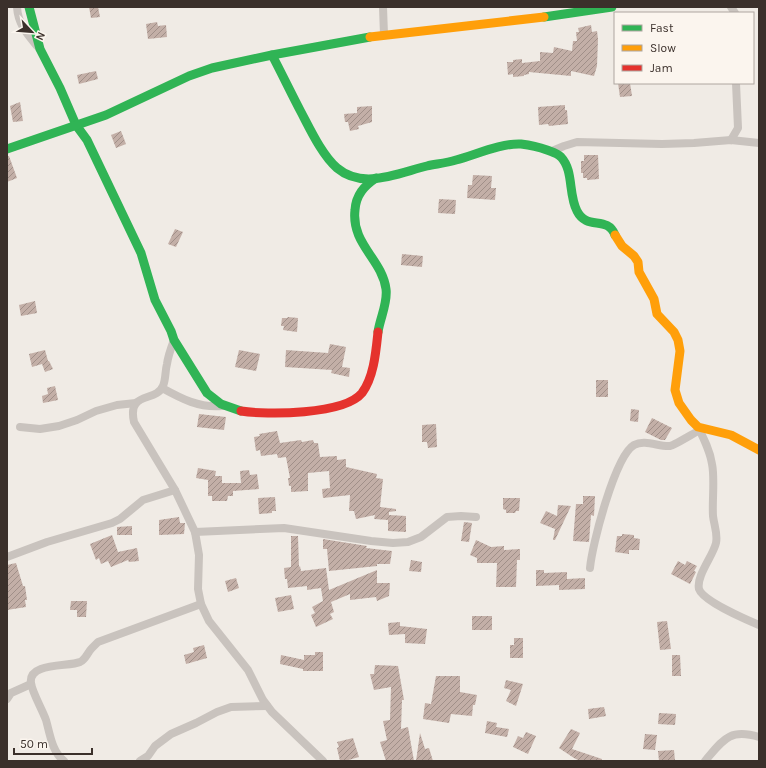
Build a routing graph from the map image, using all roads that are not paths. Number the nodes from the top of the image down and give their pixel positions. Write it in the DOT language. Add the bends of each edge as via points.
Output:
graph roads {
  1 [pos="17,7"];
  2 [pos="29,7"];
  3 [pos="383,7"];
  4 [pos="612,7"];
  5 [pos="384,35"];
  6 [pos="40,49"];
  7 [pos="272,55"];
  8 [pos="736,84"];
  9 [pos="76,125"];
  10 [pos="731,140"];
  11 [pos="759,143"];
  12 [pos="7,149"];
  13 [pos="552,151"];
  14 [pos="376,178"];
  15 [pos="174,340"];
  16 [pos="162,388"];
  17 [pos="136,402"];
  18 [pos="222,406"];
  19 [pos="20,427"];
  20 [pos="699,428"];
  21 [pos="759,450"];
  22 [pos="175,490"];
  23 [pos="476,517"];
  24 [pos="195,532"];
  25 [pos="7,557"];
  26 [pos="590,568"];
  27 [pos="201,604"];
  28 [pos="759,625"];
  29 [pos="31,684"];
  30 [pos="7,699"];
  31 [pos="267,706"];
  32 [pos="759,737"];
  33 [pos="64,761"];
  34 [pos="140,761"];
  35 [pos="324,761"];
  36 [pos="704,761"];
  1 -- 6 [label="street" via="22,27"];
  2 -- 6 [label="street"];
  3 -- 5 [label="street"];
  4 -- 5 [label="street"];
  5 -- 7 [label="street"];
  6 -- 9 [label="street"];
  7 -- 9 [label="street" via="212,68 164,87 122,108"];
  7 -- 14 [label="street" via="316,140 336,167 358,178"];
  8 -- 10 [label="street" via="738,128"];
  9 -- 12 [label="street"];
  9 -- 15 [label="street" via="86,140 141,253 155,300"];
  10 -- 11 [label="street"];
  10 -- 13 [label="street" via="662,144 577,142"];
  13 -- 14 [label="street" via="520,144 476,153 388,178"];
  13 -- 20 [label="street" via="565,162 577,212 589,222 609,225 622,246 638,262 639,272 652,295 656,314 674,332 678,340 680,351 675,383 676,397"];
  14 -- 18 [label="street" via="362,190 356,200 353,215 355,230 381,273 386,291 374,364 361,394 351,401 306,412 252,412"];
  15 -- 16 [label="street"];
  15 -- 18 [label="street" via="207,393"];
  16 -- 17 [label="street"];
  16 -- 18 [label="street" via="198,405"];
  17 -- 19 [label="street" via="96,411 59,426 40,429"];
  17 -- 22 [label="street" via="132,411 134,422"];
  20 -- 21 [label="street" via="731,435"];
  20 -- 26 [label="street" via="673,445 643,444 631,448 620,465 608,494 591,553"];
  20 -- 28 [label="street" via="713,466 713,518 717,537 700,579 699,589 709,599"];
  22 -- 24 [label="street"];
  22 -- 25 [label="street" via="143,500 112,523"];
  23 -- 24 [label="street" via="447,517 421,537 408,542 393,543 284,528"];
  24 -- 27 [label="street" via="199,555 198,589"];
  27 -- 29 [label="street" via="98,642 80,662 47,666 35,672"];
  27 -- 31 [label="street" via="209,621 248,670"];
  29 -- 30 [label="street" via="11,693"];
  29 -- 33 [label="street" via="43,711 55,750"];
  31 -- 34 [label="street" via="231,707 217,712 171,734"];
  31 -- 35 [label="street"];
  32 -- 36 [label="street" via="748,734 727,737"];
}
